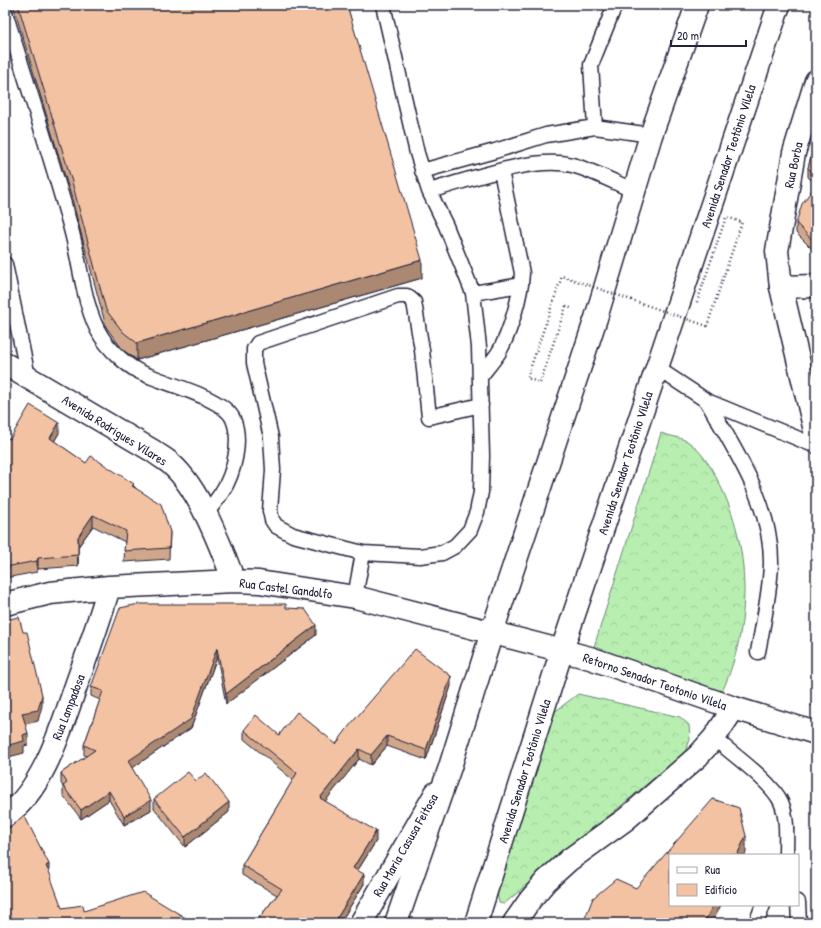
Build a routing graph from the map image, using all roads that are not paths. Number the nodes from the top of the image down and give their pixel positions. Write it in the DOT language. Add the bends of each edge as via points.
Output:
graph roads {
  1 [pos="383,5"];
  2 [pos="615,5"];
  3 [pos="696,5"];
  4 [pos="779,5"];
  5 [pos="5,12"];
  6 [pos="816,81"];
  7 [pos="595,127"];
  8 [pos="651,135"];
  9 [pos="422,171"];
  10 [pos="501,171"];
  11 [pos="429,191"];
  12 [pos="634,191"];
  13 [pos="5,264"];
  14 [pos="521,285"];
  15 [pos="816,286"];
  16 [pos="781,287"];
  17 [pos="473,294"];
  18 [pos="5,364"];
  19 [pos="657,368"];
  20 [pos="28,377"];
  21 [pos="480,377"];
  22 [pos="706,401"];
  23 [pos="481,405"];
  24 [pos="816,435"];
  25 [pos="816,446"];
  26 [pos="206,514"];
  27 [pos="363,552"];
  28 [pos="234,581"];
  29 [pos="109,587"];
  30 [pos="355,597"];
  31 [pos="5,604"];
  32 [pos="492,632"];
  33 [pos="562,650"];
  34 [pos="758,652"];
  35 [pos="734,708"];
  36 [pos="816,733"];
  37 [pos="714,738"];
  38 [pos="450,768"];
  39 [pos="5,816"];
  40 [pos="786,854"];
  41 [pos="763,906"];
  42 [pos="798,906"];
  43 [pos="361,923"];
  44 [pos="396,923"];
  45 [pos="476,923"];
  46 [pos="514,923"];
  47 [pos="756,923"];
  48 [pos="799,923"];
  1 -- 9 [label="lane"];
  2 -- 7 [label="lane" via="590,65"];
  3 -- 8 [label="main road"];
  4 -- 19 [label="main road, Avenida Senador Teotônio Vilela"];
  5 -- 26 [label="lane" via="71,230 88,302 101,336 113,352 137,370 214,400 227,410 233,420 236,452 231,471 222,492"];
  6 -- 16 [label="main road, Rua Borba" via="794,154 777,252"];
  7 -- 8 [label="lane"];
  7 -- 9 [label="lane" via="546,135"];
  8 -- 12 [label="main road"];
  9 -- 11 [label="lane"];
  10 -- 11 [label="lane"];
  10 -- 12 [label="lane" via="532,164 570,164"];
  10 -- 14 [label="lane" via="522,274"];
  11 -- 17 [label="lane"];
  12 -- 32 [label="main road" via="596,318"];
  13 -- 20 [label="lane"];
  14 -- 17 [label="lane"];
  14 -- 21 [label="lane" via="512,319 499,351"];
  15 -- 16 [label="main road"];
  16 -- 24 [label="main road, Rua Borba"];
  17 -- 21 [label="lane"];
  18 -- 20 [label="main road, Avenida Rodrigues Vilares"];
  19 -- 22 [label="lane"];
  19 -- 33 [label="main road, Avenida Senador Teotônio Vilela"];
  20 -- 26 [label="main road, Avenida Rodrigues Vilares" via="172,464 184,477"];
  21 -- 23 [label="lane"];
  22 -- 25 [label="lane"];
  22 -- 34 [label="lane" via="759,498 769,541 770,564"];
  23 -- 27 [label="lane" via="481,492 470,530 455,546 442,553 420,556"];
  23 -- 27 [label="lane" via="429,417 414,302 407,296 398,296 258,343 254,349 254,363 271,437 272,520 276,526 293,535"];
  26 -- 28 [label="main road, Avenida Rodrigues Vilares"];
  27 -- 30 [label="lane"];
  28 -- 29 [label="main road, Rua Castel Gandolfo"];
  28 -- 30 [label="main road, Rua Castel Gandolfo" via="259,582"];
  29 -- 31 [label="main road, Rua Castel Gandolfo" via="50,593"];
  29 -- 39 [label="main road, Rua Lampadosa" via="100,620 58,735 28,792"];
  30 -- 32 [label="main road, Rua Castel Gandolfo"];
  32 -- 33 [label="main road, Retorno Senador Teotonio Vilela"];
  32 -- 38 [label="main road"];
  33 -- 35 [label="main road, Retorno Senador Teotonio Vilela"];
  33 -- 45 [label="main road, Avenida Senador Teotônio Vilela"];
  35 -- 36 [label="main road, Retorno Senador Teotonio Vilela"];
  35 -- 37 [label="main road"];
  37 -- 40 [label="lane" via="769,786 781,802 786,832"];
  37 -- 46 [label="main road" via="698,756 626,819 569,860 546,881"];
  38 -- 43 [label="main road, Rua Maria Casusa Feitosa"];
  38 -- 44 [label="main road"];
  41 -- 47 [label="lane"];
  42 -- 48 [label="lane"];
}
